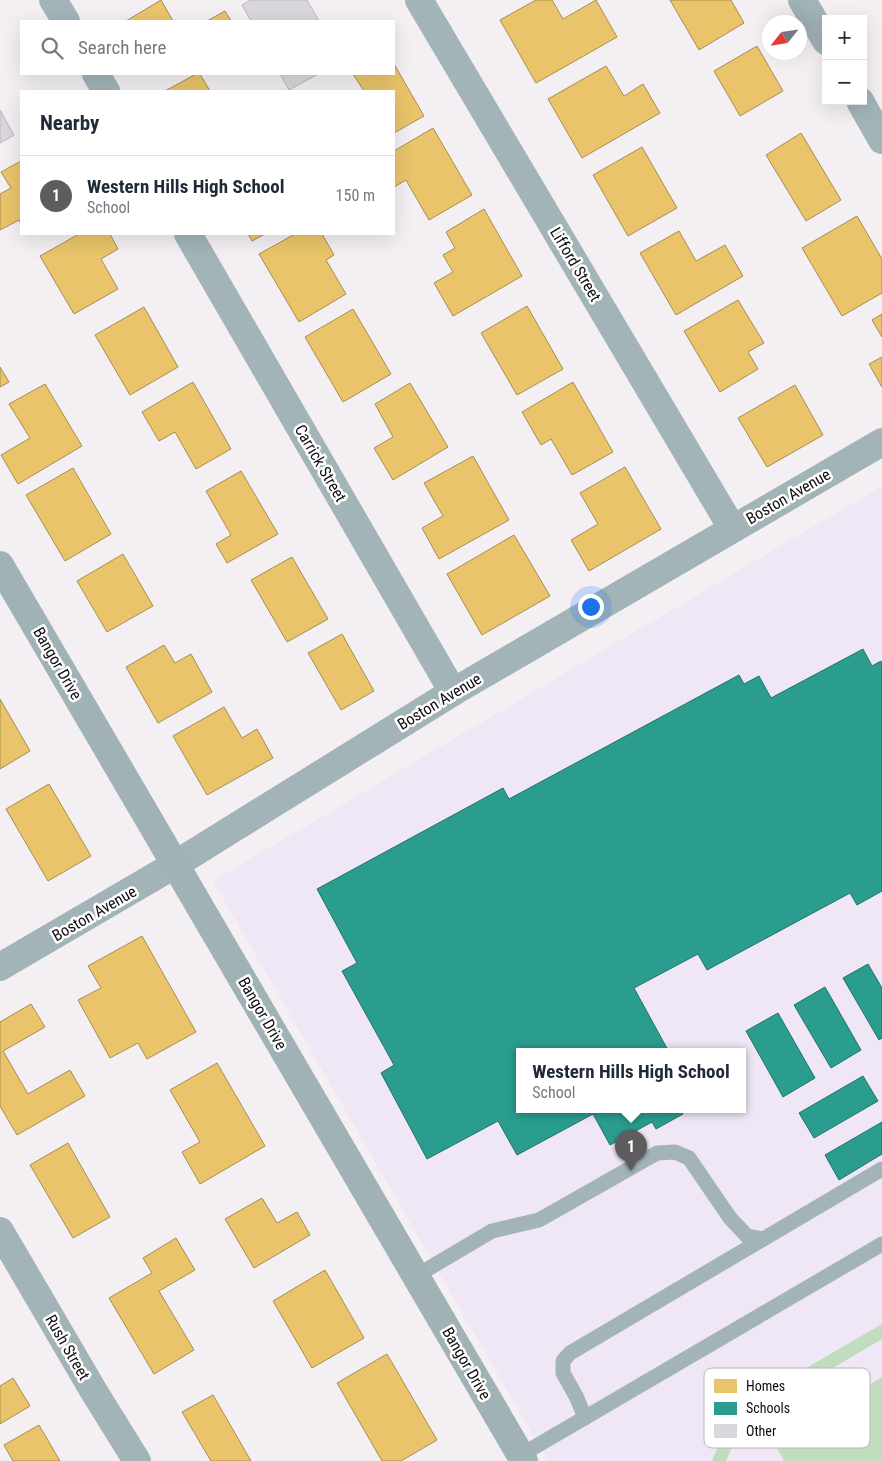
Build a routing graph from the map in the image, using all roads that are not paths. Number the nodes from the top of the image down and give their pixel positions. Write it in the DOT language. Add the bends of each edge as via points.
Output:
graph roads {
  1 [pos="54,0"];
  2 [pos="419,0"];
  3 [pos="802,0"];
  4 [pos="65,20"];
  5 [pos="822,35"];
  6 [pos="97,75"];
  7 [pos="105,90"];
  8 [pos="862,105"];
  9 [pos="882,140"];
  10 [pos="189,235"];
  11 [pos="882,442"];
  12 [pos="732,528"];
  13 [pos="0,565"];
  14 [pos="453,692"];
  15 [pos="176,864"];
  16 [pos="0,967"];
  17 [pos="882,1169"];
  18 [pos="0,1231"];
  19 [pos="763,1239"];
  20 [pos="882,1244"];
  21 [pos="416,1276"];
  22 [pos="585,1418"];
  23 [pos="523,1458"];
  24 [pos="137,1461"];
  1 -- 4 [label="street"];
  2 -- 12 [label="street, Lifford Street"];
  3 -- 5 [label="street"];
  6 -- 7 [label="street"];
  8 -- 9 [label="street"];
  10 -- 14 [label="street, Carrick Street"];
  11 -- 12 [label="street, Boston Avenue"];
  12 -- 14 [label="street, Boston Avenue"];
  13 -- 15 [label="street, Bangor Drive"];
  14 -- 15 [label="street, Boston Avenue"];
  15 -- 16 [label="street, Boston Avenue"];
  15 -- 21 [label="street, Bangor Drive"];
  17 -- 19 [label="lane"];
  18 -- 24 [label="street, Rush Street"];
  19 -- 21 [label="lane" via="747,1236 730,1218 689,1158 675,1152 657,1153 539,1220 492,1231"];
  19 -- 22 [label="lane" via="570,1353 563,1361 563,1372"];
  20 -- 22 [label="lane"];
  21 -- 23 [label="street, Bangor Drive"];
  22 -- 23 [label="lane"];
}
